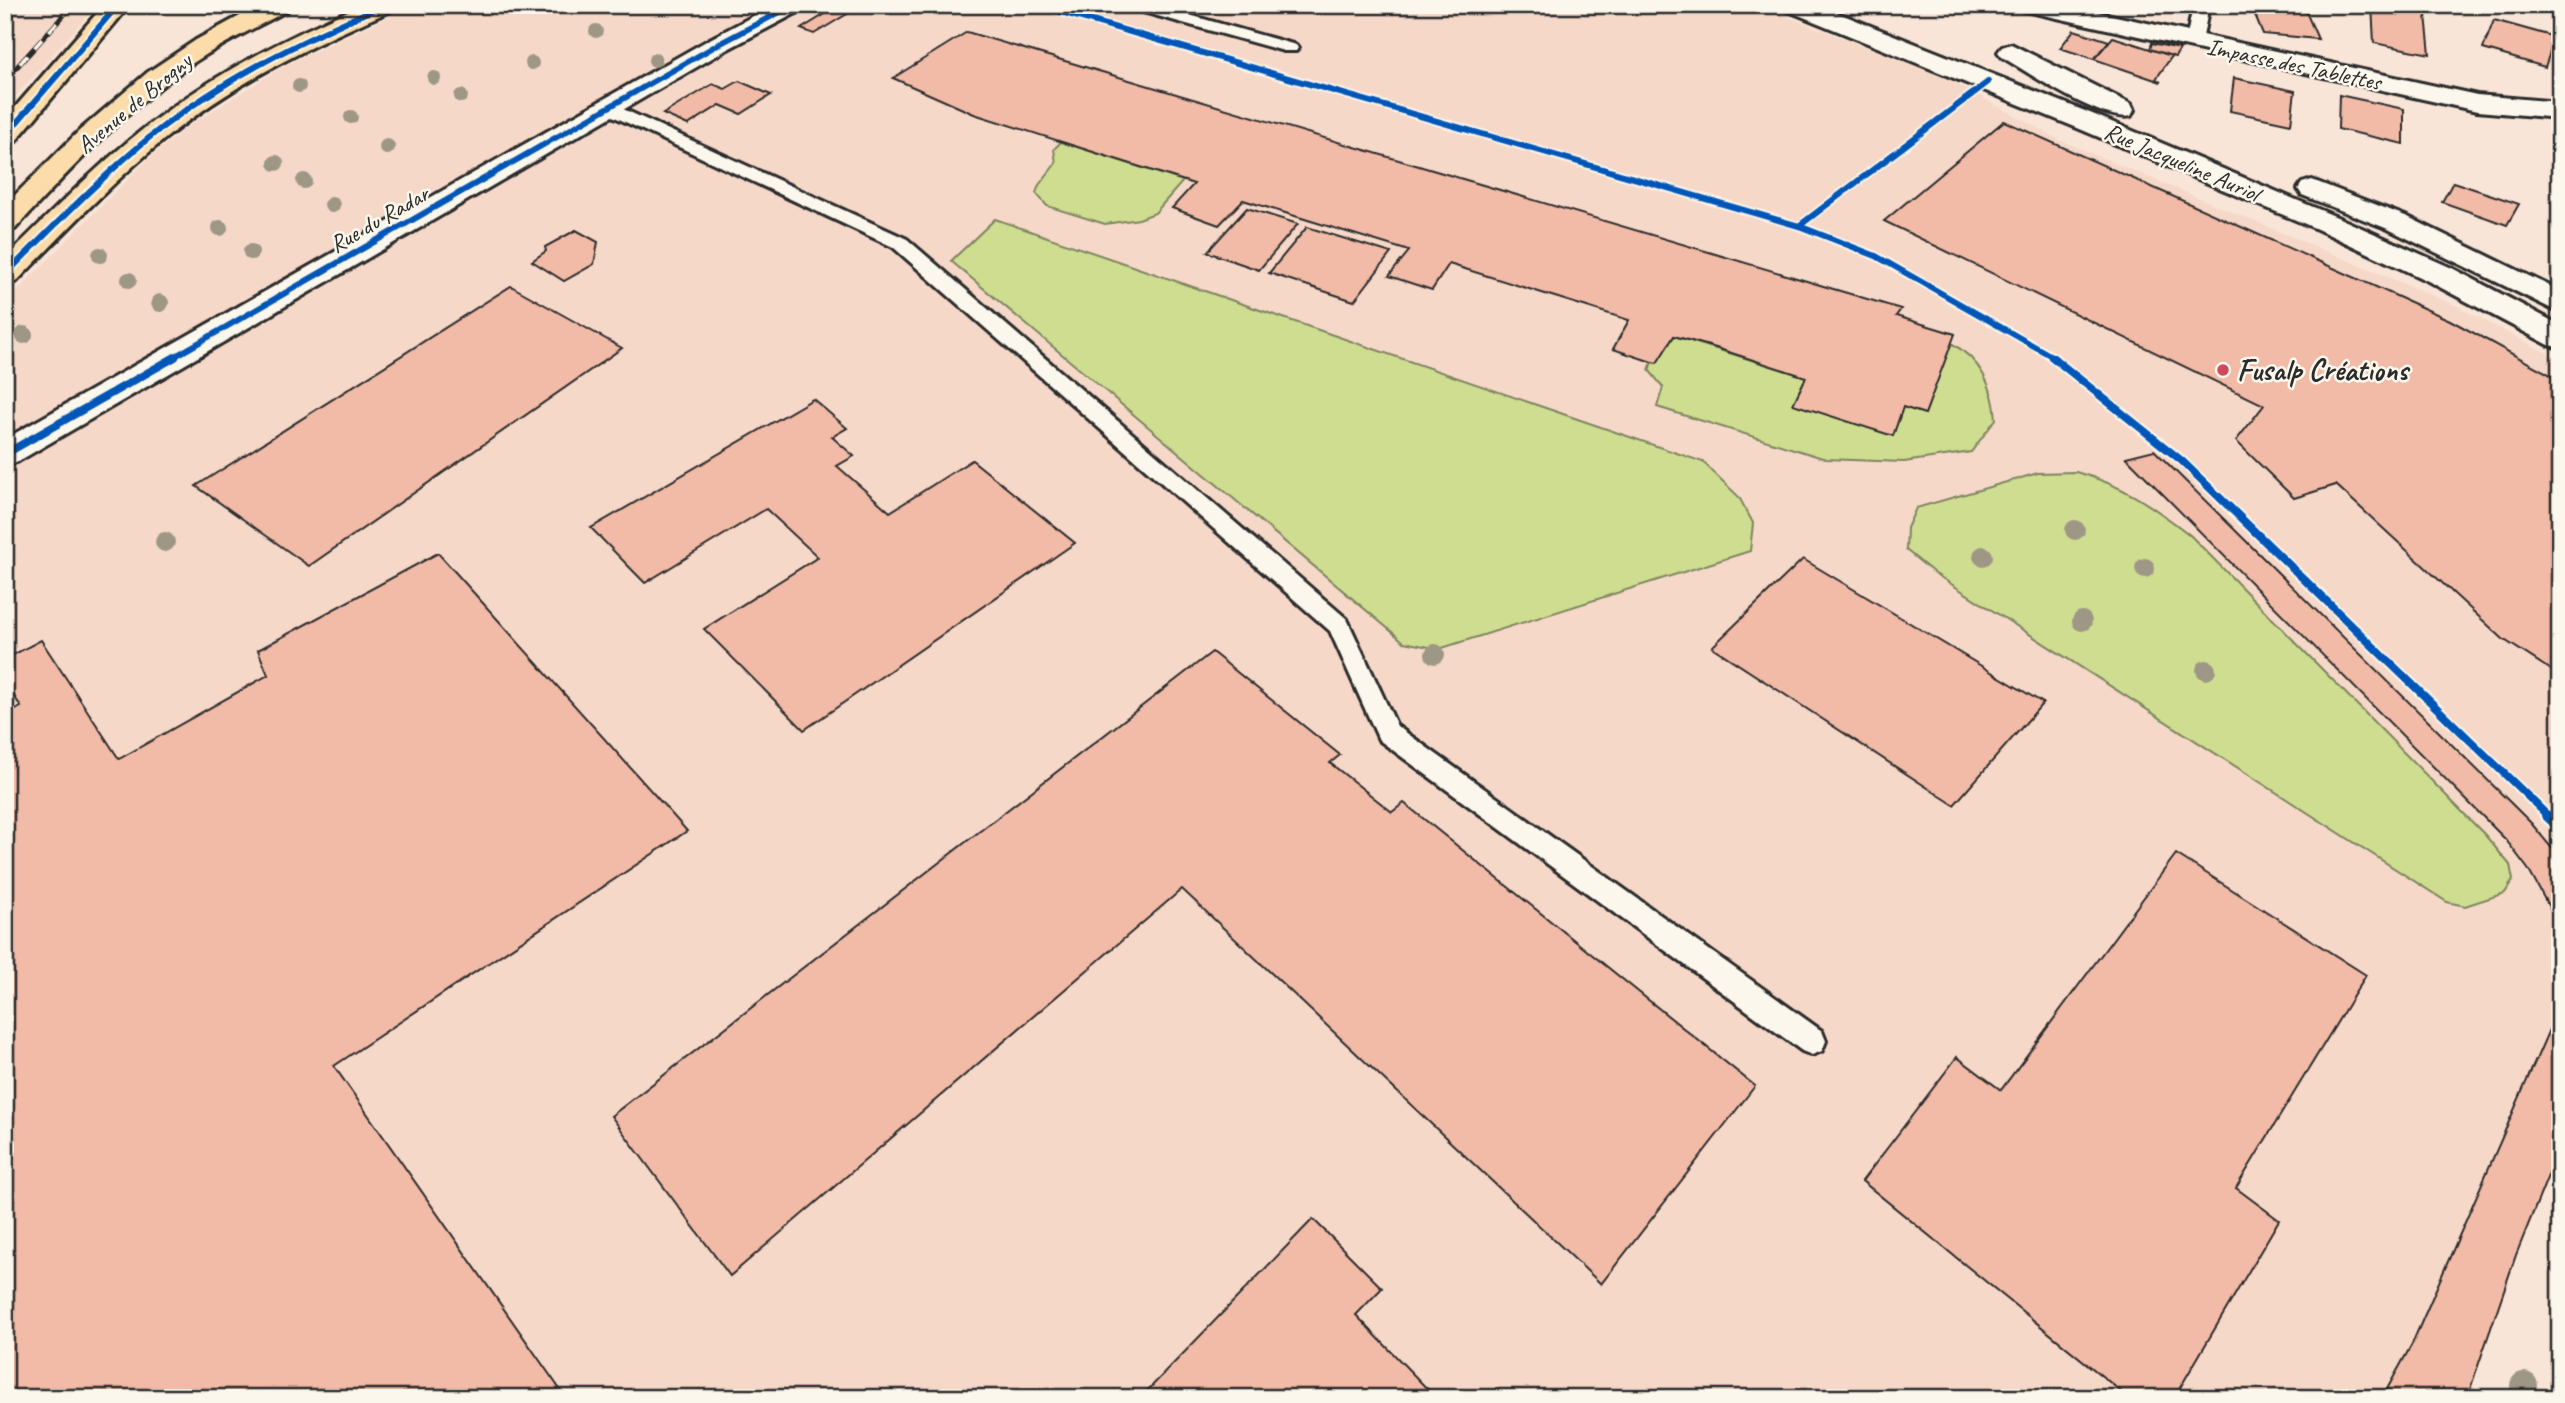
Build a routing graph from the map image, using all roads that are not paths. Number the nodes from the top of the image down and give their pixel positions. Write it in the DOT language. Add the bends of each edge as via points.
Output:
graph roads {
  1 [pos="118,5"];
  2 [pos="248,5"];
  3 [pos="279,5"];
  4 [pos="384,5"];
  5 [pos="1135,5"];
  6 [pos="1795,5"];
  7 [pos="2017,5"];
  8 [pos="2030,5"];
  9 [pos="2201,5"];
  10 [pos="779,9"];
  11 [pos="2193,42"];
  12 [pos="1290,48"];
  13 [pos="2011,52"];
  14 [pos="1988,82"];
  15 [pos="610,108"];
  16 [pos="2560,110"];
  17 [pos="5,136"];
  18 [pos="5,193"];
  19 [pos="5,223"];
  20 [pos="5,275"];
  21 [pos="2560,303"];
  22 [pos="2560,338"];
  23 [pos="5,454"];
  24 [pos="1812,1041"];
  1 -- 17 [label="main road"];
  2 -- 18 [label="main road, Avenue de Brogny" via="117,85"];
  3 -- 19 [label="main road, Avenue de Brogny" via="183,59 144,89 102,124"];
  4 -- 20 [label="main road" via="312,35 182,113 113,170"];
  5 -- 12 [label="lane"];
  6 -- 14 [label="street, Rue Jacqueline Auriol"];
  7 -- 13 [label="street" via="2019,38"];
  8 -- 11 [label="street, Impasse des Tablettes"];
  9 -- 11 [label="lane"];
  10 -- 15 [label="street, Rue du Radar"];
  11 -- 16 [label="street, Impasse des Tablettes" via="2477,103"];
  13 -- 14 [label="street"];
  13 -- 21 [label="street" via="2087,95 2214,152 2398,223"];
  14 -- 22 [label="street, Rue Jacqueline Auriol" via="2380,246"];
  15 -- 23 [label="street, Rue du Radar"];
  15 -- 24 [label="lane" via="901,243 1339,625 1388,733"];
}
